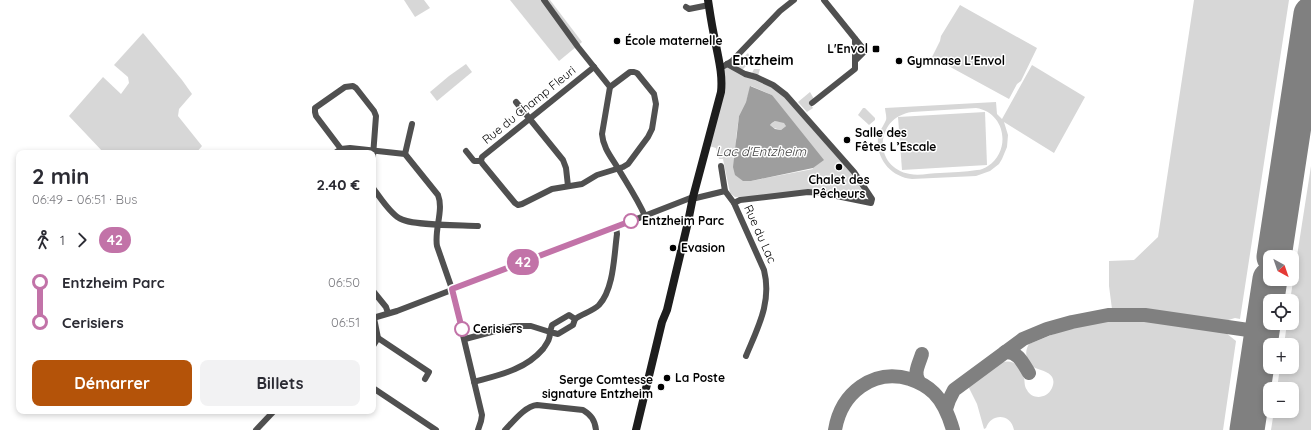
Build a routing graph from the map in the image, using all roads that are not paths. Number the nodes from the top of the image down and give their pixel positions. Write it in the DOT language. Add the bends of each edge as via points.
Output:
graph roads {
  1 [pos="544,0"];
  2 [pos="794,0"];
  3 [pos="824,0"];
  4 [pos="708,2"];
  5 [pos="686,7"];
  6 [pos="855,39"];
  7 [pos="855,61"];
  8 [pos="724,66"];
  9 [pos="594,67"];
  10 [pos="610,87"];
  11 [pos="516,102"];
  12 [pos="812,103"];
  13 [pos="529,119"];
  14 [pos="412,124"];
  15 [pos="341,149"];
  16 [pos="359,150"];
  17 [pos="373,150"];
  18 [pos="466,151"];
  19 [pos="376,153"];
  20 [pos="405,154"];
  21 [pos="481,161"];
  22 [pos="721,166"];
  23 [pos="618,169"];
  24 [pos="568,186"];
  25 [pos="725,191"];
  26 [pos="376,192"];
  27 [pos="693,196"];
  28 [pos="734,203"];
  29 [pos="645,216"];
  30 [pos="437,225"];
  31 [pos="478,226"];
  32 [pos="616,227"];
  33 [pos="452,289"];
  34 [pos="376,295"];
  35 [pos="388,313"];
  36 [pos="376,317"];
  37 [pos="575,319"];
  38 [pos="376,330"];
  39 [pos="550,332"];
  40 [pos="378,338"];
  41 [pos="465,339"];
  42 [pos="376,341"];
  43 [pos="746,356"];
  44 [pos="425,379"];
  45 [pos="474,382"];
  46 [pos="376,390"];
  47 [pos="271,414"];
  48 [pos="256,430"];
  49 [pos="436,430"];
  50 [pos="478,430"];
  51 [pos="505,430"];
  52 [pos="596,430"];
  53 [pos="637,430"];
  1 -- 9 [label="street"];
  2 -- 8 [label="street"];
  3 -- 6 [label="street"];
  4 -- 5 [label="street" via="689,9"];
  4 -- 8 [label="main road"];
  6 -- 7 [label="street"];
  6 -- 7 [label="street" via="864,51"];
  7 -- 12 [label="street" via="856,69"];
  8 -- 27 [label="main road" via="716,110"];
  8 -- 28 [label="street" via="756,77 786,95 854,172 872,199 871,203 808,192 740,200"];
  9 -- 10 [label="street"];
  9 -- 13 [label="street, Rue du Champ Fleuri"];
  10 -- 23 [label="street" via="602,134 605,148"];
  10 -- 23 [label="street" via="630,72 637,73 654,94 656,104 652,129 648,137 628,164"];
  11 -- 13 [label="street"];
  13 -- 21 [label="street, Rue du Champ Fleuri" via="482,157"];
  13 -- 24 [label="street" via="563,160"];
  14 -- 20 [label="street"];
  15 -- 16 [label="street"];
  15 -- 17 [label="street" via="314,112 317,106 350,86 356,88 374,111 376,119"];
  18 -- 21 [label="street, Rue du Champ Fleuri" via="474,161"];
  19 -- 20 [label="street"];
  20 -- 30 [label="street" via="441,201"];
  21 -- 24 [label="street, Rue du Champ Fleuri" via="518,205"];
  22 -- 25 [label="street, Rue du Lac"];
  23 -- 24 [label="street, Rue du Champ Fleuri" via="597,175 582,184"];
  23 -- 29 [label="street"];
  25 -- 27 [label="street" via="696,198"];
  25 -- 28 [label="street, Rue du Lac"];
  26 -- 30 [label="street" via="400,219"];
  27 -- 29 [label="street"];
  27 -- 53 [label="main road"];
  28 -- 43 [label="street, Rue du Lac" via="767,280 767,300"];
  29 -- 32 [label="street"];
  30 -- 31 [label="street"];
  30 -- 33 [label="street" via="437,246"];
  32 -- 33 [label="street"];
  32 -- 37 [label="street" via="610,286 598,306"];
  33 -- 35 [label="street"];
  33 -- 41 [label="street"];
  34 -- 35 [label="street"];
  35 -- 36 [label="street"];
  37 -- 39 [label="street" via="573,325 558,334"];
  37 -- 39 [label="street" via="569,316 552,325"];
  38 -- 40 [label="street"];
  39 -- 41 [label="street" via="531,326 514,326"];
  39 -- 45 [label="street" via="550,340 529,362 506,373"];
  40 -- 42 [label="street"];
  40 -- 44 [label="street" via="429,372"];
  41 -- 45 [label="street"];
  45 -- 50 [label="street" via="482,415"];
  46 -- 49 [label="street"];
  47 -- 48 [label="street"];
  51 -- 52 [label="street" via="526,410 537,405 583,410 593,418"];
}
